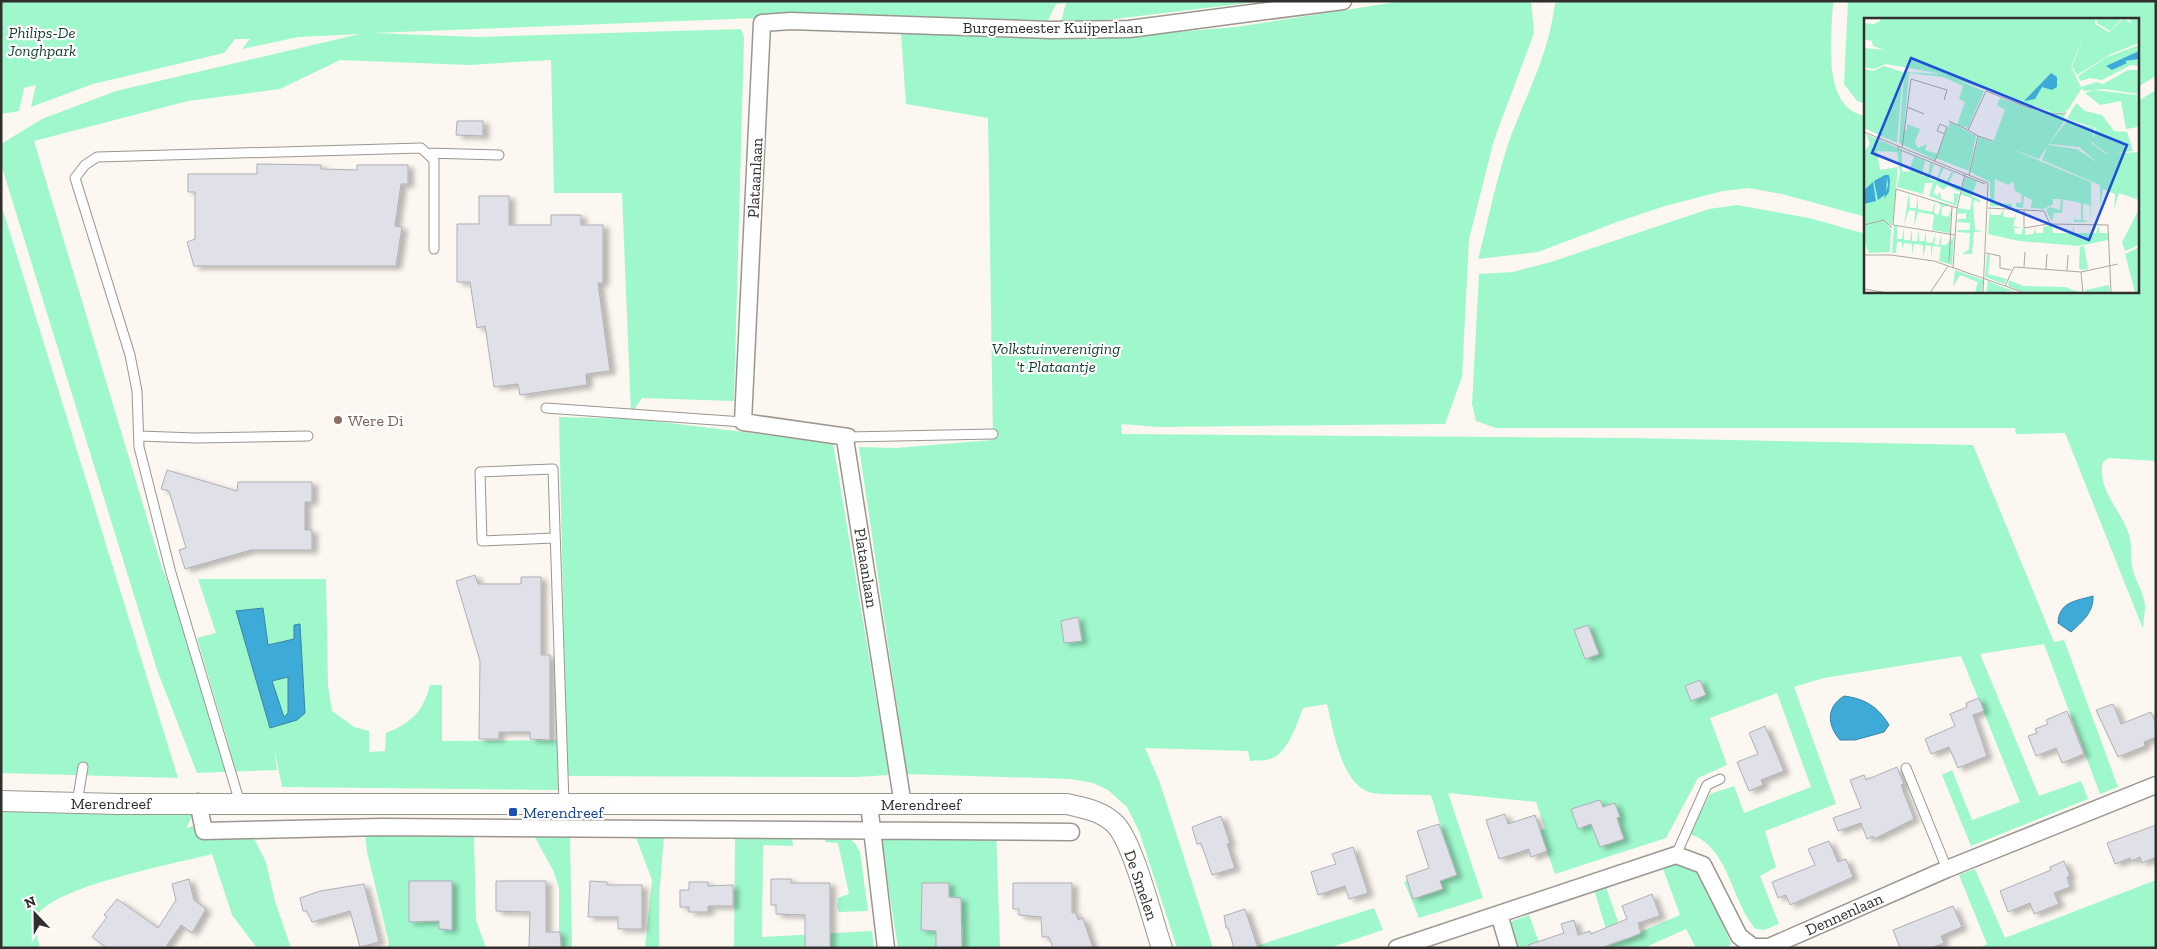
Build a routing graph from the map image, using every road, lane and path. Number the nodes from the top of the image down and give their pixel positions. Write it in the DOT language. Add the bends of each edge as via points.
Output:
graph roads {
  1 [pos="1344,1"];
  2 [pos="762,23"];
  3 [pos="427,153"];
  4 [pos="499,155"];
  5 [pos="434,249"];
  6 [pos="546,408"];
  7 [pos="743,422"];
  8 [pos="993,434"];
  9 [pos="139,436"];
  10 [pos="308,436"];
  11 [pos="848,437"];
  12 [pos="554,538"];
  13 [pos="83,768"];
  14 [pos="1906,768"];
  15 [pos="1720,779"];
  16 [pos="2156,785"];
  17 [pos="1,801"];
  18 [pos="77,802"];
  19 [pos="198,802"];
  20 [pos="240,804"];
  21 [pos="564,804"];
  22 [pos="869,804"];
  23 [pos="903,805"];
  24 [pos="1115,825"];
  25 [pos="871,829"];
  26 [pos="1071,832"];
  27 [pos="1676,855"];
  28 [pos="1947,869"];
  29 [pos="1499,914"];
  30 [pos="1753,947"];
  31 [pos="886,948"];
  32 [pos="1162,948"];
  33 [pos="1397,948"];
  34 [pos="1509,948"];
  1 -- 2 [label="street, Burgemeester Kuijperlaan" via="1129,29"];
  2 -- 7 [label="street, Plataanlaan"];
  3 -- 4 [label="lane"];
  3 -- 5 [label="lane" via="434,160"];
  3 -- 9 [label="lane" via="421,148 97,157 84,165 75,178 130,355 137,392"];
  6 -- 7 [label="lane"];
  7 -- 11 [label="street"];
  8 -- 11 [label="lane"];
  9 -- 10 [label="lane"];
  9 -- 20 [label="lane" via="139,447 171,573"];
  11 -- 23 [label="street, Plataanlaan" via="845,440"];
  12 -- 12 [label="lane" via="552,469 480,472 482,541"];
  12 -- 21 [label="lane"];
  13 -- 18 [label="lane"];
  14 -- 28 [label="lane"];
  15 -- 27 [label="lane" via="1707,785"];
  16 -- 28 [label="street, Dennenlaan"];
  17 -- 18 [label="street, Merendreef"];
  18 -- 19 [label="street, Merendreef"];
  19 -- 20 [label="street, Merendreef"];
  19 -- 25 [label="street, Merendreef" via="204,831 382,827"];
  20 -- 21 [label="street, Merendreef"];
  21 -- 22 [label="street, Merendreef"];
  22 -- 23 [label="street, Merendreef"];
  22 -- 25 [label="street"];
  23 -- 24 [label="street, Merendreef" via="1067,804 1094,810"];
  24 -- 32 [label="street, De Smelen" via="1127,844"];
  25 -- 26 [label="street, Merendreef"];
  25 -- 31 [label="street"];
  27 -- 29 [label="street"];
  27 -- 30 [label="street, Dennenlaan" via="1703,865 1739,936"];
  28 -- 30 [label="street, Dennenlaan" via="1769,947"];
  29 -- 33 [label="street"];
  29 -- 34 [label="street"];
}
